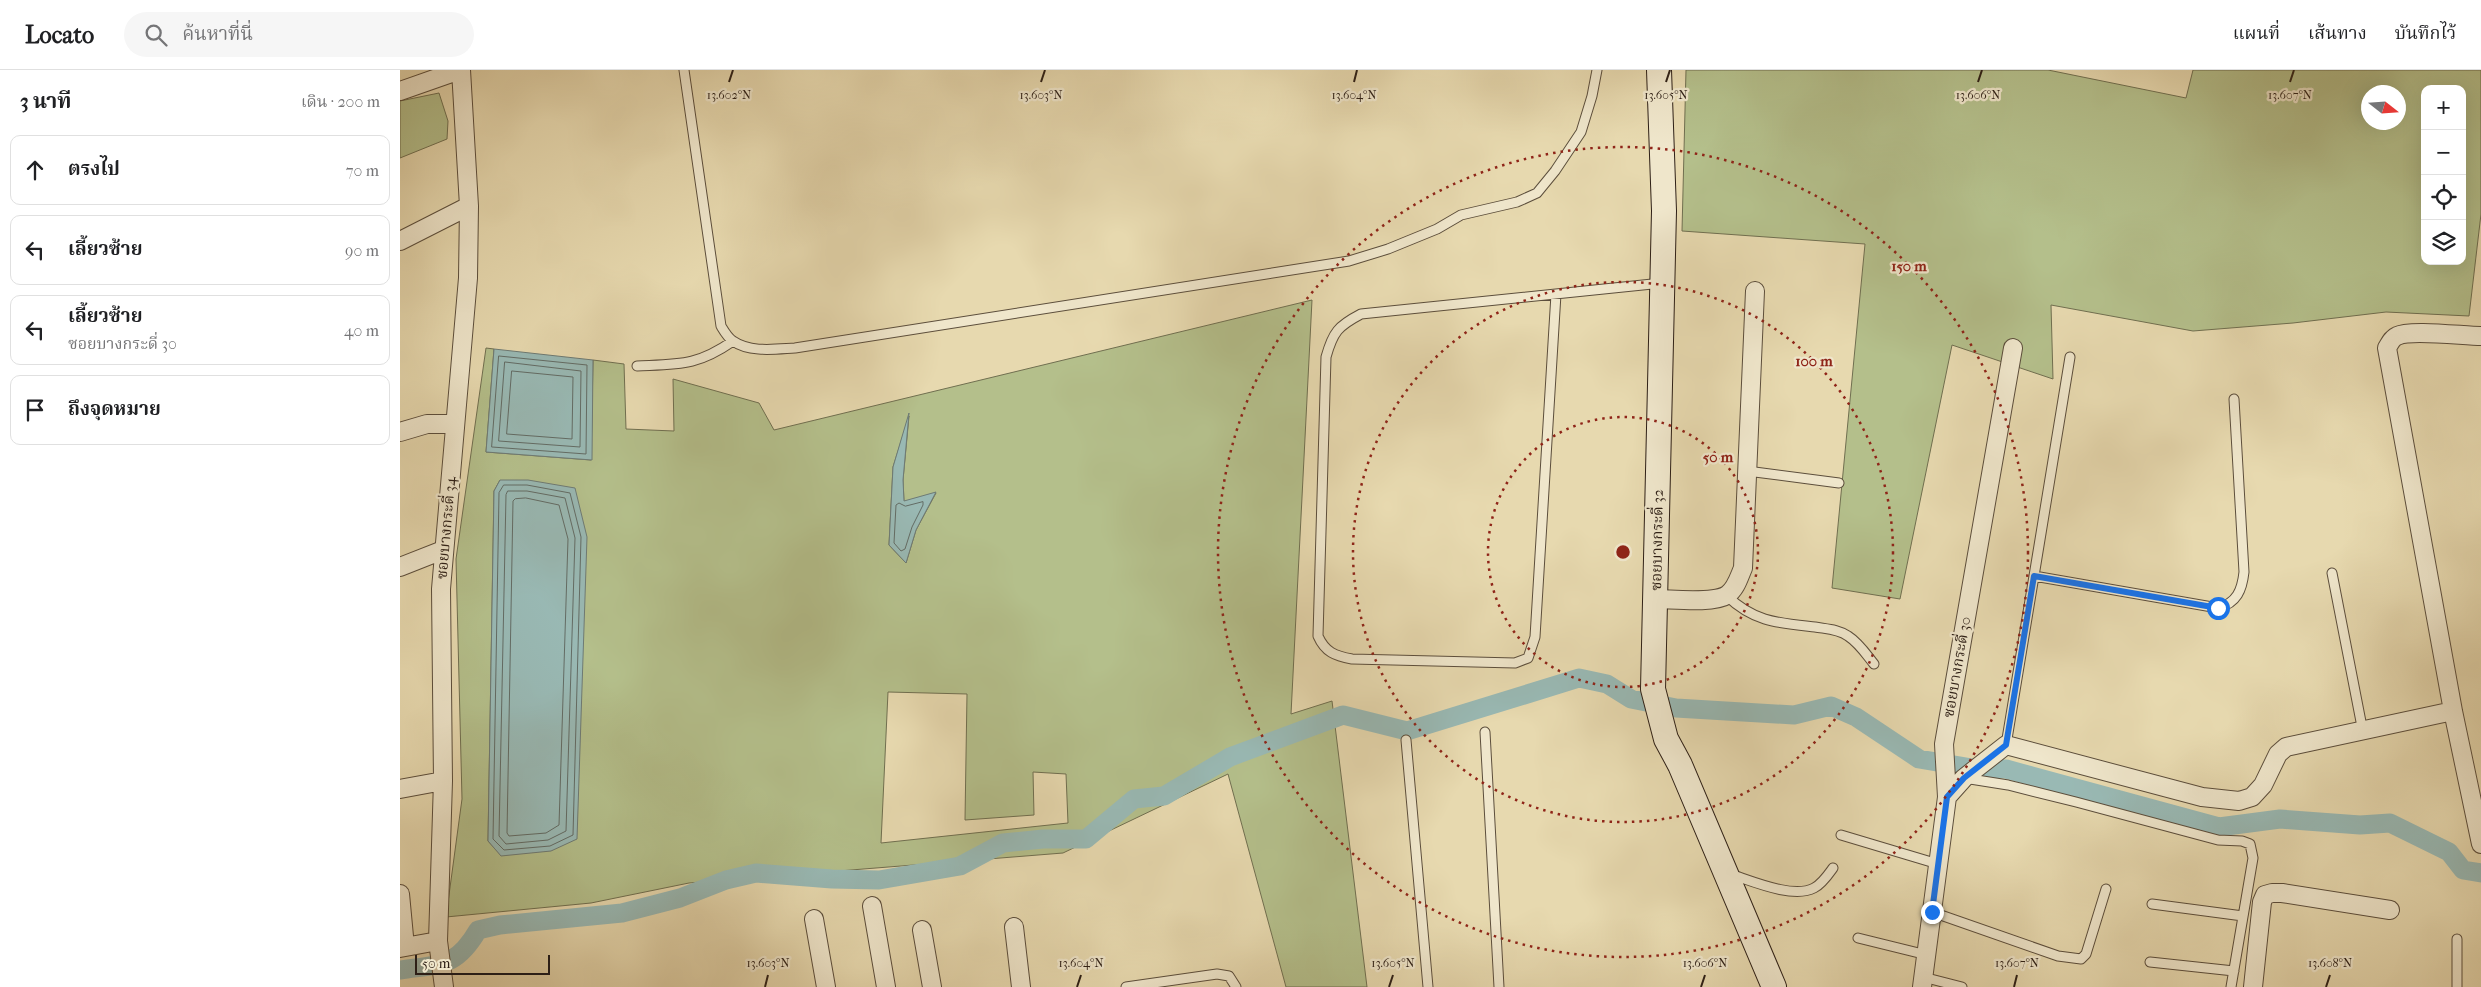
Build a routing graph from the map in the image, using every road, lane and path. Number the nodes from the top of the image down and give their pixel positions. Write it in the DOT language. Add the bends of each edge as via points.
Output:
graph roads {
  1 [pos="460,70"];
  2 [pos="684,70"];
  3 [pos="1597,70"];
  4 [pos="1659,70"];
  5 [pos="400,91"];
  6 [pos="469,206"];
  7 [pos="400,241"];
  8 [pos="1662,283"];
  9 [pos="1755,292"];
  10 [pos="1556,294"];
  11 [pos="2481,336"];
  12 [pos="733,341"];
  13 [pos="2013,348"];
  14 [pos="2070,357"];
  15 [pos="638,366"];
  16 [pos="2234,399"];
  17 [pos="454,424"];
  18 [pos="400,432"];
  19 [pos="1748,471"];
  20 [pos="1839,483"];
  21 [pos="443,550"];
  22 [pos="400,567"];
  23 [pos="2332,573"];
  24 [pos="2034,576"];
  25 [pos="1726,596"];
  26 [pos="1655,600"];
  27 [pos="1874,664"];
  28 [pos="2453,711"];
  29 [pos="1485,732"];
  30 [pos="2363,732"];
  31 [pos="1406,740"];
  32 [pos="2006,745"];
  33 [pos="1964,778"];
  34 [pos="443,781"];
  35 [pos="400,789"];
  36 [pos="1947,797"];
  37 [pos="1841,835"];
  38 [pos="2481,844"];
  39 [pos="1938,864"];
  40 [pos="1833,868"];
  41 [pos="1726,873"];
  42 [pos="2106,889"];
  43 [pos="400,894"];
  44 [pos="2152,904"];
  45 [pos="872,906"];
  46 [pos="2390,910"];
  47 [pos="1932,912"];
  48 [pos="2243,916"];
  49 [pos="814,919"];
  50 [pos="1014,927"];
  51 [pos="922,930"];
  52 [pos="1858,938"];
  53 [pos="2457,939"];
  54 [pos="403,947"];
  55 [pos="439,950"];
  56 [pos="1927,955"];
  57 [pos="2150,962"];
  58 [pos="2234,971"];
  59 [pos="442,982"];
  60 [pos="1923,982"];
  61 [pos="1176,984"];
  62 [pos="826,987"];
  63 [pos="886,987"];
  64 [pos="932,987"];
  65 [pos="1020,987"];
  66 [pos="1126,987"];
  67 [pos="1236,987"];
  68 [pos="1428,987"];
  69 [pos="1499,987"];
  70 [pos="1774,987"];
  71 [pos="1962,987"];
  72 [pos="2231,987"];
  73 [pos="2252,987"];
  74 [pos="2456,987"];
  1 -- 5 [label="street"];
  1 -- 6 [label="street, ซอยบางกระดี่ 34"];
  2 -- 12 [label="lane" via="721,326"];
  3 -- 12 [label="lane" via="1581,132 1537,193 1517,202 1461,215 1388,250 1349,261 795,348 749,348"];
  4 -- 8 [label="street, ซอยบางกระดี่ 32" via="1664,211"];
  6 -- 7 [label="street"];
  6 -- 17 [label="street, ซอยบางกระดี่ 34" via="468,278"];
  8 -- 10 [label="lane"];
  8 -- 26 [label="street, ซอยบางกระดี่ 32"];
  9 -- 19 [label="street"];
  10 -- 10 [label="lane" via="1361,314 1340,325 1326,357 1318,636 1323,648 1336,656 1352,659 1515,663 1528,658 1535,637"];
  11 -- 28 [label="street" via="2410,333 2398,335 2387,348"];
  12 -- 15 [label="lane" via="712,356 684,364"];
  13 -- 36 [label="street, ซอยบางกระดี่ 30" via="1944,749"];
  14 -- 24 [label="lane"];
  16 -- 24 [label="lane" via="2244,572 2242,587 2230,605 2218,608"];
  17 -- 18 [label="street" via="427,424"];
  17 -- 21 [label="street, ซอยบางกระดี่ 34"];
  19 -- 20 [label="lane"];
  19 -- 25 [label="street" via="1742,568 1735,587"];
  21 -- 22 [label="street"];
  21 -- 34 [label="street, ซอยบางกระดี่ 34" via="440,628"];
  23 -- 30 [label="lane"];
  24 -- 32 [label="lane"];
  25 -- 26 [label="street"];
  25 -- 27 [label="lane" via="1740,609 1771,622 1835,630 1859,645"];
  26 -- 41 [label="street, ซอยบางกระดี่ 32" via="1656,700 1666,739"];
  28 -- 30 [label="street"];
  28 -- 38 [label="street"];
  29 -- 69 [label="lane"];
  30 -- 32 [label="street" via="2286,747 2278,754 2263,785 2252,797 2239,801 2202,797"];
  31 -- 68 [label="lane"];
  32 -- 33 [label="street"];
  33 -- 36 [label="street"];
  33 -- 48 [label="lane" via="2076,802 2218,840 2250,844 2252,858"];
  34 -- 35 [label="street"];
  34 -- 55 [label="street, ซอยบางกระดี่ 34"];
  36 -- 39 [label="street, ซอยบางกระดี่ 30"];
  37 -- 39 [label="lane"];
  39 -- 47 [label="street, ซอยบางกระดี่ 30"];
  40 -- 41 [label="lane" via="1815,888 1802,892 1782,890"];
  41 -- 70 [label="street, ซอยบางกระดี่ 32"];
  42 -- 47 [label="lane" via="2086,954 2081,960 2058,956"];
  43 -- 54 [label="street"];
  44 -- 48 [label="lane"];
  45 -- 63 [label="street"];
  46 -- 73 [label="street" via="2282,893 2265,895"];
  47 -- 56 [label="street, ซอยบางกระดี่ 30"];
  48 -- 58 [label="lane"];
  49 -- 62 [label="street"];
  50 -- 65 [label="street"];
  51 -- 64 [label="street"];
  52 -- 56 [label="lane"];
  53 -- 74 [label="lane"];
  54 -- 55 [label="street"];
  55 -- 59 [label="street, ซอยบางกระดี่ 34"];
  56 -- 60 [label="street, ซอยบางกระดี่ 30"];
  57 -- 58 [label="lane"];
  58 -- 72 [label="lane"];
  60 -- 71 [label="lane"];
  61 -- 66 [label="lane"];
  61 -- 67 [label="lane" via="1217,974 1229,976"];
}
